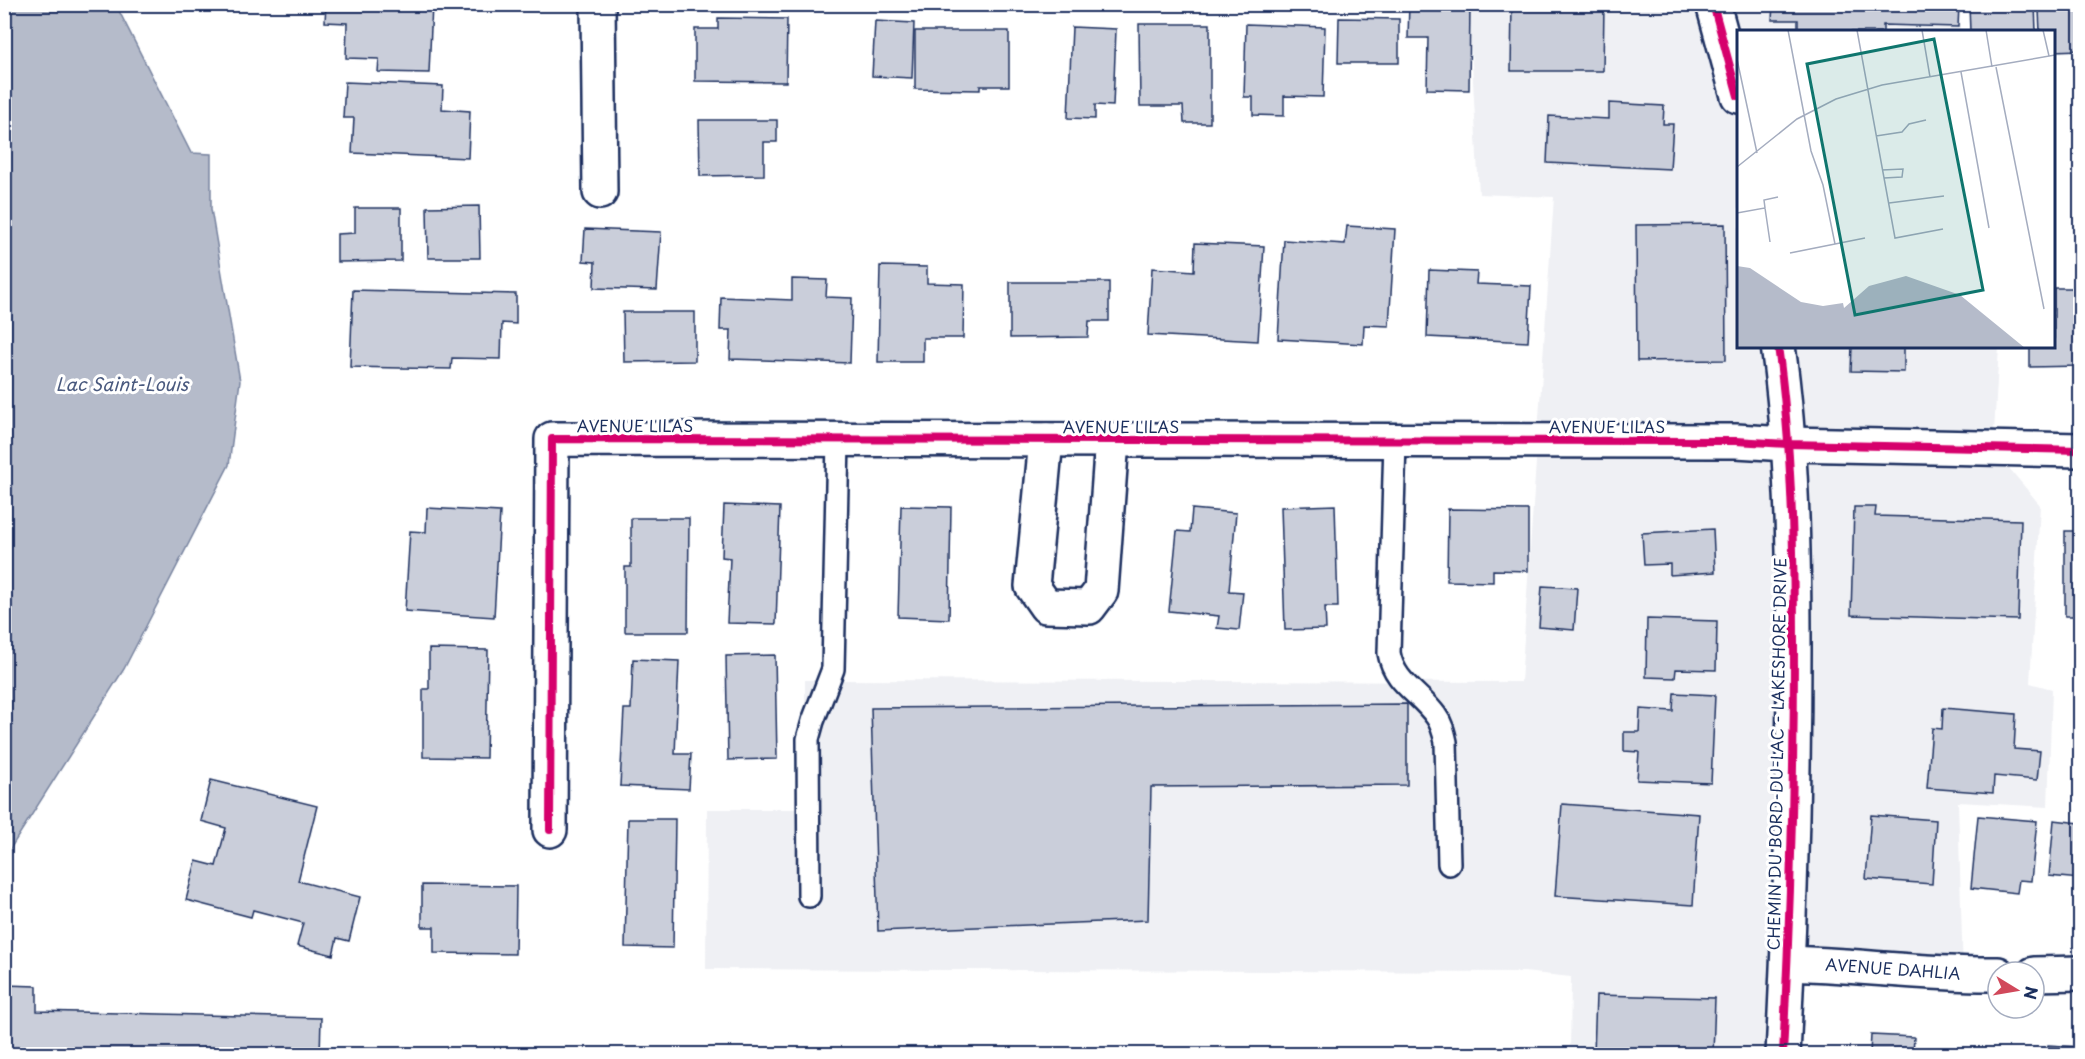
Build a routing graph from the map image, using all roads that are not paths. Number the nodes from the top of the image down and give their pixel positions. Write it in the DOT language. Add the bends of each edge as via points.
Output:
graph roads {
  1 [pos="598,4"];
  2 [pos="1713,4"];
  3 [pos="1737,92"];
  4 [pos="600,192"];
  5 [pos="1778,348"];
  6 [pos="838,440"];
  7 [pos="1046,440"];
  8 [pos="1112,440"];
  9 [pos="1395,441"];
  10 [pos="1787,444"];
  11 [pos="2080,450"];
  12 [pos="550,831"];
  13 [pos="1449,864"];
  14 [pos="809,896"];
  15 [pos="1788,963"];
  16 [pos="2080,973"];
  17 [pos="1986,974"];
  18 [pos="2046,974"];
  19 [pos="1783,1054"];
  1 -- 4 [label="street"];
  2 -- 3 [label="street"];
  5 -- 10 [label="street, CHEMIN DU BORD-DU-LAC - LAKESHORE DRIVE"];
  6 -- 7 [label="street, AVENUE LILAS"];
  6 -- 12 [label="street, AVENUE LILAS" via="552,439"];
  6 -- 14 [label="lane" via="833,669 808,739"];
  7 -- 8 [label="street, AVENUE LILAS"];
  7 -- 8 [label="street, AVENUE LILAS" via="1032,586 1046,606 1089,607 1101,591"];
  8 -- 9 [label="street, AVENUE LILAS"];
  9 -- 10 [label="street, AVENUE LILAS"];
  9 -- 13 [label="lane" via="1389,653 1398,676 1436,715 1443,728"];
  10 -- 11 [label="street, AVENUE LILAS"];
  10 -- 15 [label="street, CHEMIN DU BORD-DU-LAC - LAKESHORE DRIVE" via="1794,569"];
  15 -- 17 [label="street, AVENUE DAHLIA"];
  15 -- 19 [label="street, CHEMIN DU BORD-DU-LAC - LAKESHORE DRIVE"];
  16 -- 18 [label="street"];
}
